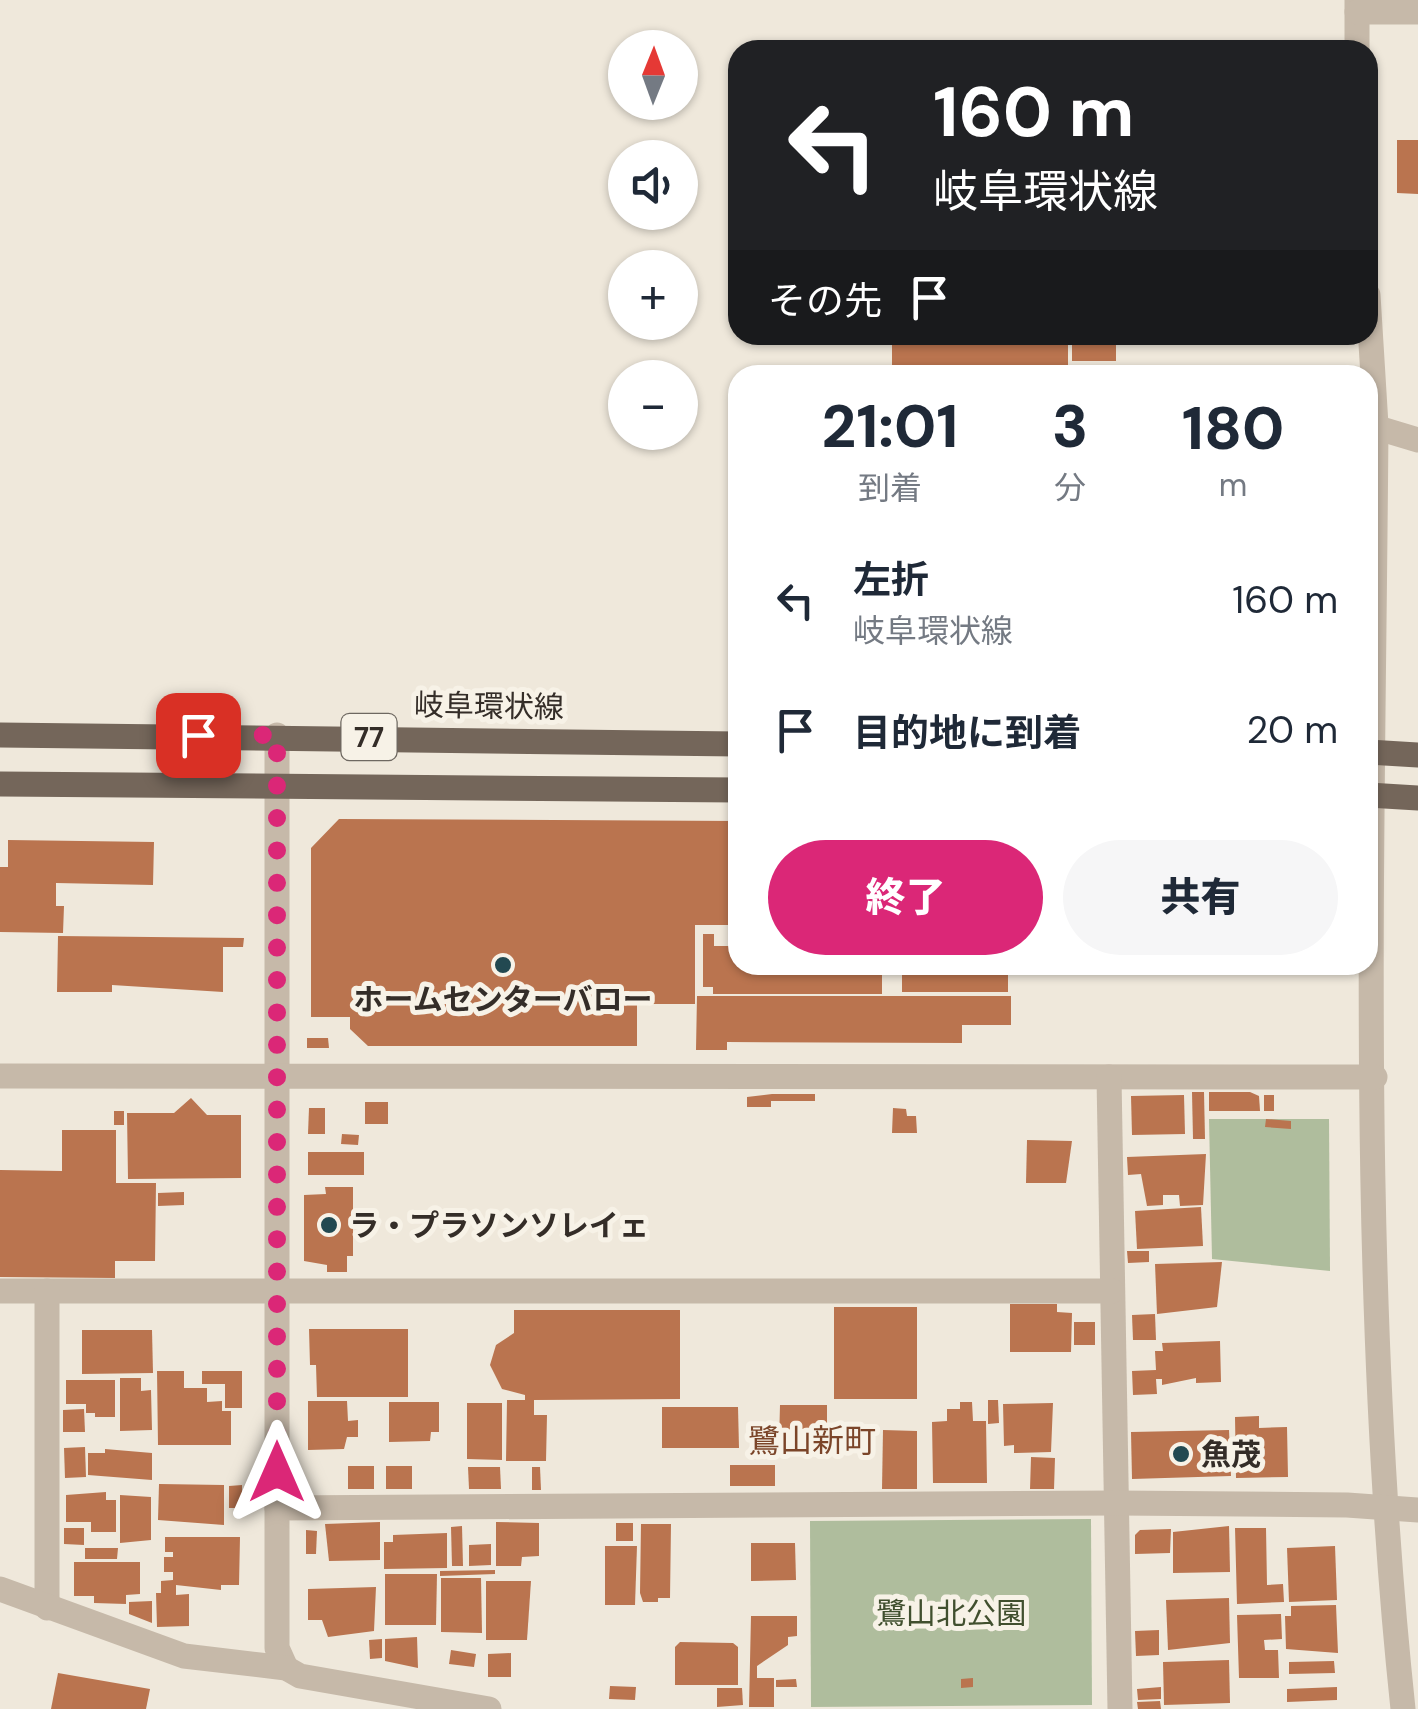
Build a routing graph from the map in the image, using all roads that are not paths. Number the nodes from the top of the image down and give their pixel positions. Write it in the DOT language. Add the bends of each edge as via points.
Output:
graph roads {
  1 [pos="1357,6"];
  2 [pos="1418,12"];
  3 [pos="1358,40"];
  4 [pos="1378,427"];
  5 [pos="1418,440"];
  6 [pos="0,735"];
  7 [pos="277,735"];
  8 [pos="728,744"];
  9 [pos="1378,752"];
  10 [pos="1418,755"];
  11 [pos="0,784"];
  12 [pos="277,785"];
  13 [pos="728,790"];
  14 [pos="1378,796"];
  15 [pos="1418,798"];
  16 [pos="1374,975"];
  17 [pos="0,1076"];
  18 [pos="277,1076"];
  19 [pos="1109,1077"];
  20 [pos="1375,1078"];
  21 [pos="0,1290"];
  22 [pos="1112,1290"];
  23 [pos="47,1291"];
  24 [pos="278,1291"];
  25 [pos="1117,1503"];
  26 [pos="276,1508"];
  27 [pos="1387,1508"];
  28 [pos="1418,1510"];
  29 [pos="0,1590"];
  30 [pos="47,1608"];
  31 [pos="286,1668"];
  32 [pos="489,1709"];
  33 [pos="1120,1709"];
  34 [pos="1403,1709"];
  1 -- 2 [label="street"];
  1 -- 3 [label="street"];
  4 -- 5 [label="street"];
  6 -- 7 [label="main road, 岐阜環状線 / 77"];
  7 -- 8 [label="main road, 岐阜環状線 / 77"];
  7 -- 12 [label="street"];
  9 -- 10 [label="main road"];
  11 -- 12 [label="main road, 77"];
  12 -- 13 [label="main road, 77"];
  12 -- 18 [label="street"];
  14 -- 15 [label="main road"];
  16 -- 20 [label="street"];
  17 -- 18 [label="street"];
  18 -- 19 [label="street"];
  18 -- 24 [label="street"];
  19 -- 20 [label="street"];
  19 -- 22 [label="street"];
  20 -- 27 [label="street"];
  21 -- 23 [label="street"];
  22 -- 24 [label="street"];
  22 -- 25 [label="street"];
  23 -- 24 [label="street"];
  23 -- 30 [label="street"];
  24 -- 26 [label="street"];
  25 -- 26 [label="street"];
  25 -- 27 [label="street"];
  25 -- 33 [label="street"];
  26 -- 31 [label="street" via="277,1648"];
  27 -- 28 [label="street"];
  27 -- 34 [label="street"];
  29 -- 30 [label="street"];
  30 -- 31 [label="street" via="184,1656"];
  31 -- 32 [label="street" via="300,1676"];
}
